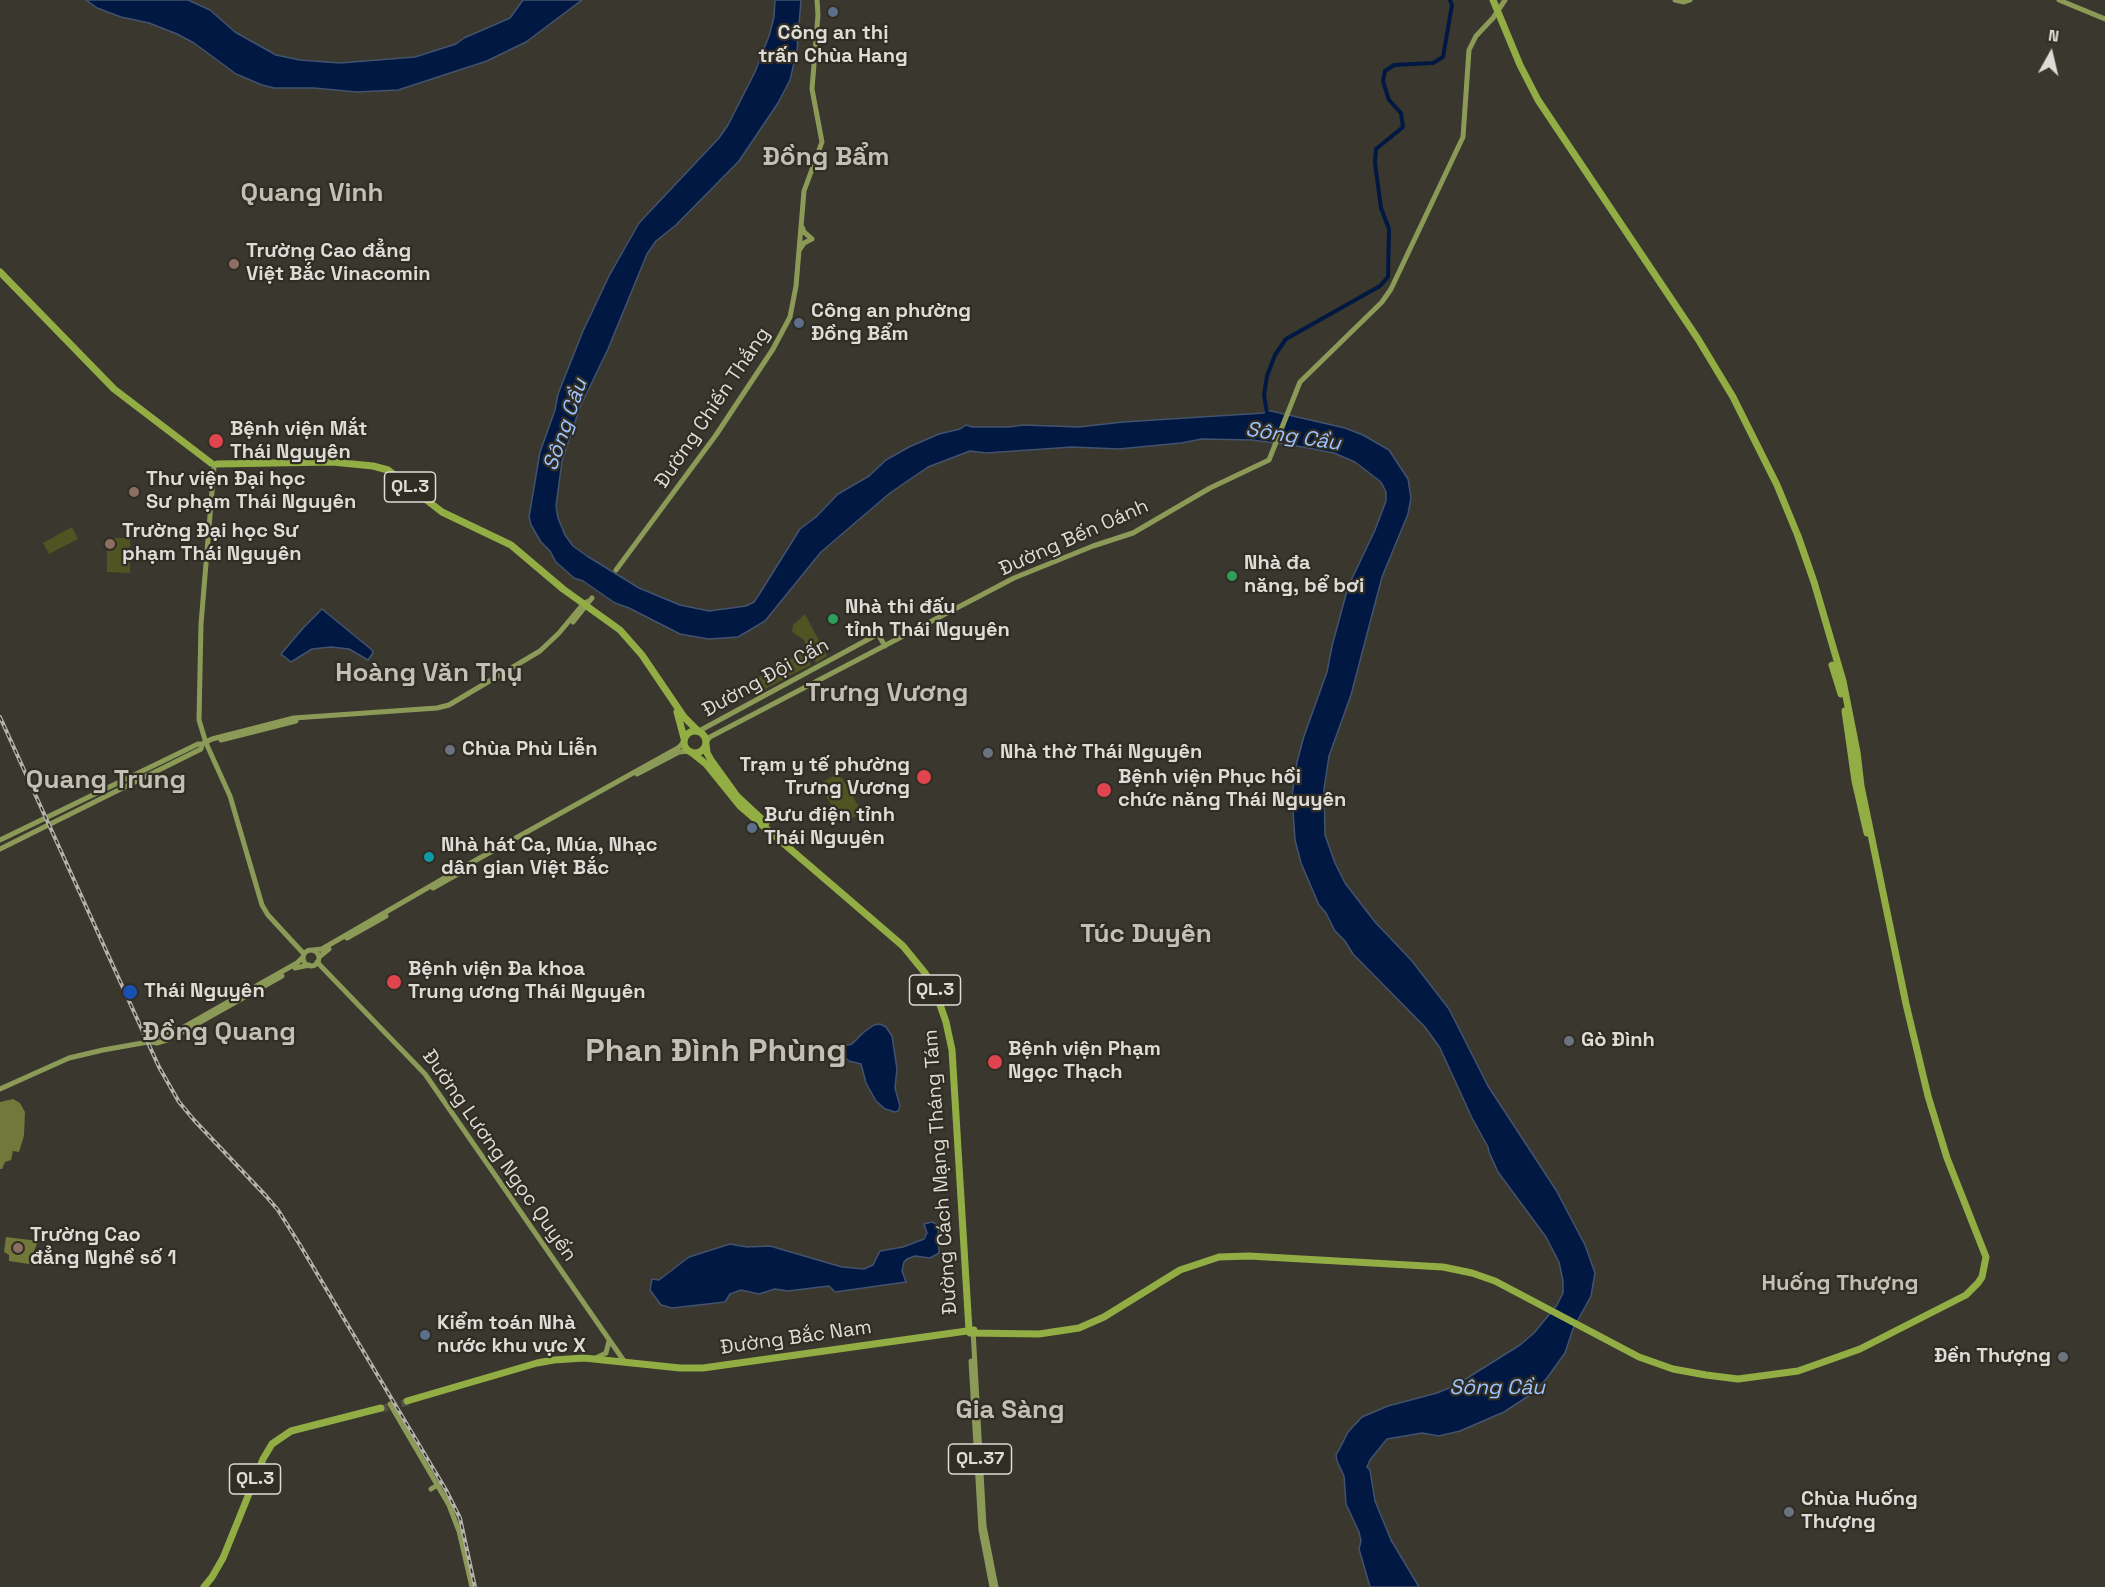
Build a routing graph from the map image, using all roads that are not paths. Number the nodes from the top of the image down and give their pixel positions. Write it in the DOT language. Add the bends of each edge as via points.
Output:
graph roads {
  1 [pos="817,0"];
  2 [pos="1491,0"];
  3 [pos="1505,0"];
  4 [pos="1675,0"];
  5 [pos="1690,0"];
  6 [pos="2059,0"];
  7 [pos="1497,12"];
  8 [pos="2105,19"];
  9 [pos="801,226"];
  10 [pos="799,250"];
  11 [pos="0,272"];
  12 [pos="214,465"];
  13 [pos="616,570"];
  14 [pos="586,604"];
  15 [pos="885,646"];
  16 [pos="698,731"];
  17 [pos="684,740"];
  18 [pos="706,743"];
  19 [pos="204,744"];
  20 [pos="690,752"];
  21 [pos="619,782"];
  22 [pos="117,787"];
  23 [pos="0,840"];
  24 [pos="0,849"];
  25 [pos="357,930"];
  26 [pos="307,953"];
  27 [pos="315,962"];
  28 [pos="249,993"];
  29 [pos="0,1089"];
  30 [pos="965,1218"];
  31 [pos="971,1331"];
  32 [pos="608,1337"];
  33 [pos="593,1358"];
  34 [pos="624,1361"];
  35 [pos="407,1401"];
  36 [pos="390,1404"];
  37 [pos="381,1408"];
  38 [pos="402,1423"];
  39 [pos="394,1428"];
  40 [pos="439,1484"];
  41 [pos="430,1490"];
  42 [pos="247,1503"];
  43 [pos="466,1557"];
  44 [pos="458,1559"];
  45 [pos="204,1587"];
  46 [pos="209,1587"];
  47 [pos="472,1587"];
  48 [pos="994,1587"];
  1 -- 9 [label="main road, Đường Chiến Thắng" via="813,97 822,142 804,191"];
  2 -- 7 [label="highway"];
  3 -- 7 [label="main road"];
  4 -- 5 [label="main road"];
  6 -- 8 [label="main road"];
  7 -- 15 [label="main road, Đường Bến Oánh" via="1469,50 1463,137 1391,290 1300,382 1267,461 1201,492 1137,531 1014,578"];
  7 -- 31 [label="highway, Đường Bắc Nam" via="1538,100 1698,339 1773,482 1809,579 1843,700 1857,789 1924,1091 1944,1155 1985,1259 1982,1277 1968,1292 1834,1359 1798,1371 1738,1379 1673,1369 1640,1357 1481,1273 1443,1265 1225,1254 1181,1267 1087,1322 1039,1331"];
  9 -- 10 [label="main road, Đường Chiến Thắng"];
  9 -- 10 [label="main road" via="812,238"];
  10 -- 13 [label="main road, Đường Chiến Thắng" via="793,305 784,330 716,435"];
  11 -- 12 [label="highway" via="114,389"];
  12 -- 14 [label="highway, QL.3" via="332,462 388,470 442,512 512,545"];
  12 -- 19 [label="main road" via="198,704"];
  14 -- 16 [label="highway, QL.3" via="627,636"];
  14 -- 17 [label="highway, QL.3" via="634,650 678,714"];
  14 -- 19 [label="main road" via="540,651 449,705 294,718"];
  15 -- 16 [label="main road, Đường Đội Cấn" via="878,634"];
  15 -- 18 [label="main road, Đường Đội Cấn" via="710,737"];
  16 -- 17 [label="highway" via="688,733"];
  16 -- 18 [label="highway, QL.3" via="704,734"];
  17 -- 20 [label="highway, QL.3"];
  17 -- 21 [label="main road" via="678,748"];
  18 -- 20 [label="highway" via="702,751"];
  18 -- 30 [label="highway, Đường Cách Mạng Tháng Tám / QL.3" via="711,760 741,800 905,943 934,981 954,1040"];
  19 -- 22 [label="main road"];
  19 -- 26 [label="main road" via="230,796 262,905 267,915"];
  20 -- 21 [label="main road" via="679,752"];
  20 -- 30 [label="highway, Đường Cách Mạng Tháng Tám / QL.3" via="706,764 740,806 903,946 930,981 951,1040"];
  21 -- 25 [label="main road"];
  22 -- 23 [label="main road"];
  22 -- 24 [label="main road"];
  25 -- 26 [label="main road"];
  25 -- 27 [label="main road"];
  26 -- 27 [label="main road"];
  26 -- 27 [label="main road" via="304,962"];
  26 -- 28 [label="main road"];
  27 -- 28 [label="main road" via="299,966"];
  27 -- 32 [label="main road, Đường Lương Ngọc Quyến" via="425,1074"];
  28 -- 29 [label="main road" via="170,1039 69,1058"];
  30 -- 31 [label="highway, Đường Cách Mạng Tháng Tám / QL.3"];
  31 -- 34 [label="highway, Đường Bắc Nam" via="703,1368"];
  31 -- 48 [label="main road, Đường Cách Mạng Tháng Tám / QL.37" via="982,1540"];
  32 -- 33 [label="main road" via="606,1353"];
  32 -- 34 [label="main road, Đường Lương Ngọc Quyến"];
  33 -- 34 [label="highway, Đường Bắc Nam"];
  33 -- 35 [label="highway, Đường Bắc Nam" via="537,1363"];
  36 -- 38 [label="main road"];
  37 -- 42 [label="highway, QL.3" via="297,1433 274,1445"];
  38 -- 39 [label="main road"];
  38 -- 40 [label="main road"];
  40 -- 41 [label="main road"];
  40 -- 43 [label="main road" via="455,1518"];
  42 -- 45 [label="highway, QL.3" via="223,1558"];
  42 -- 46 [label="highway, QL.3" via="226,1560"];
  43 -- 44 [label="main road"];
  43 -- 47 [label="main road"];
}
